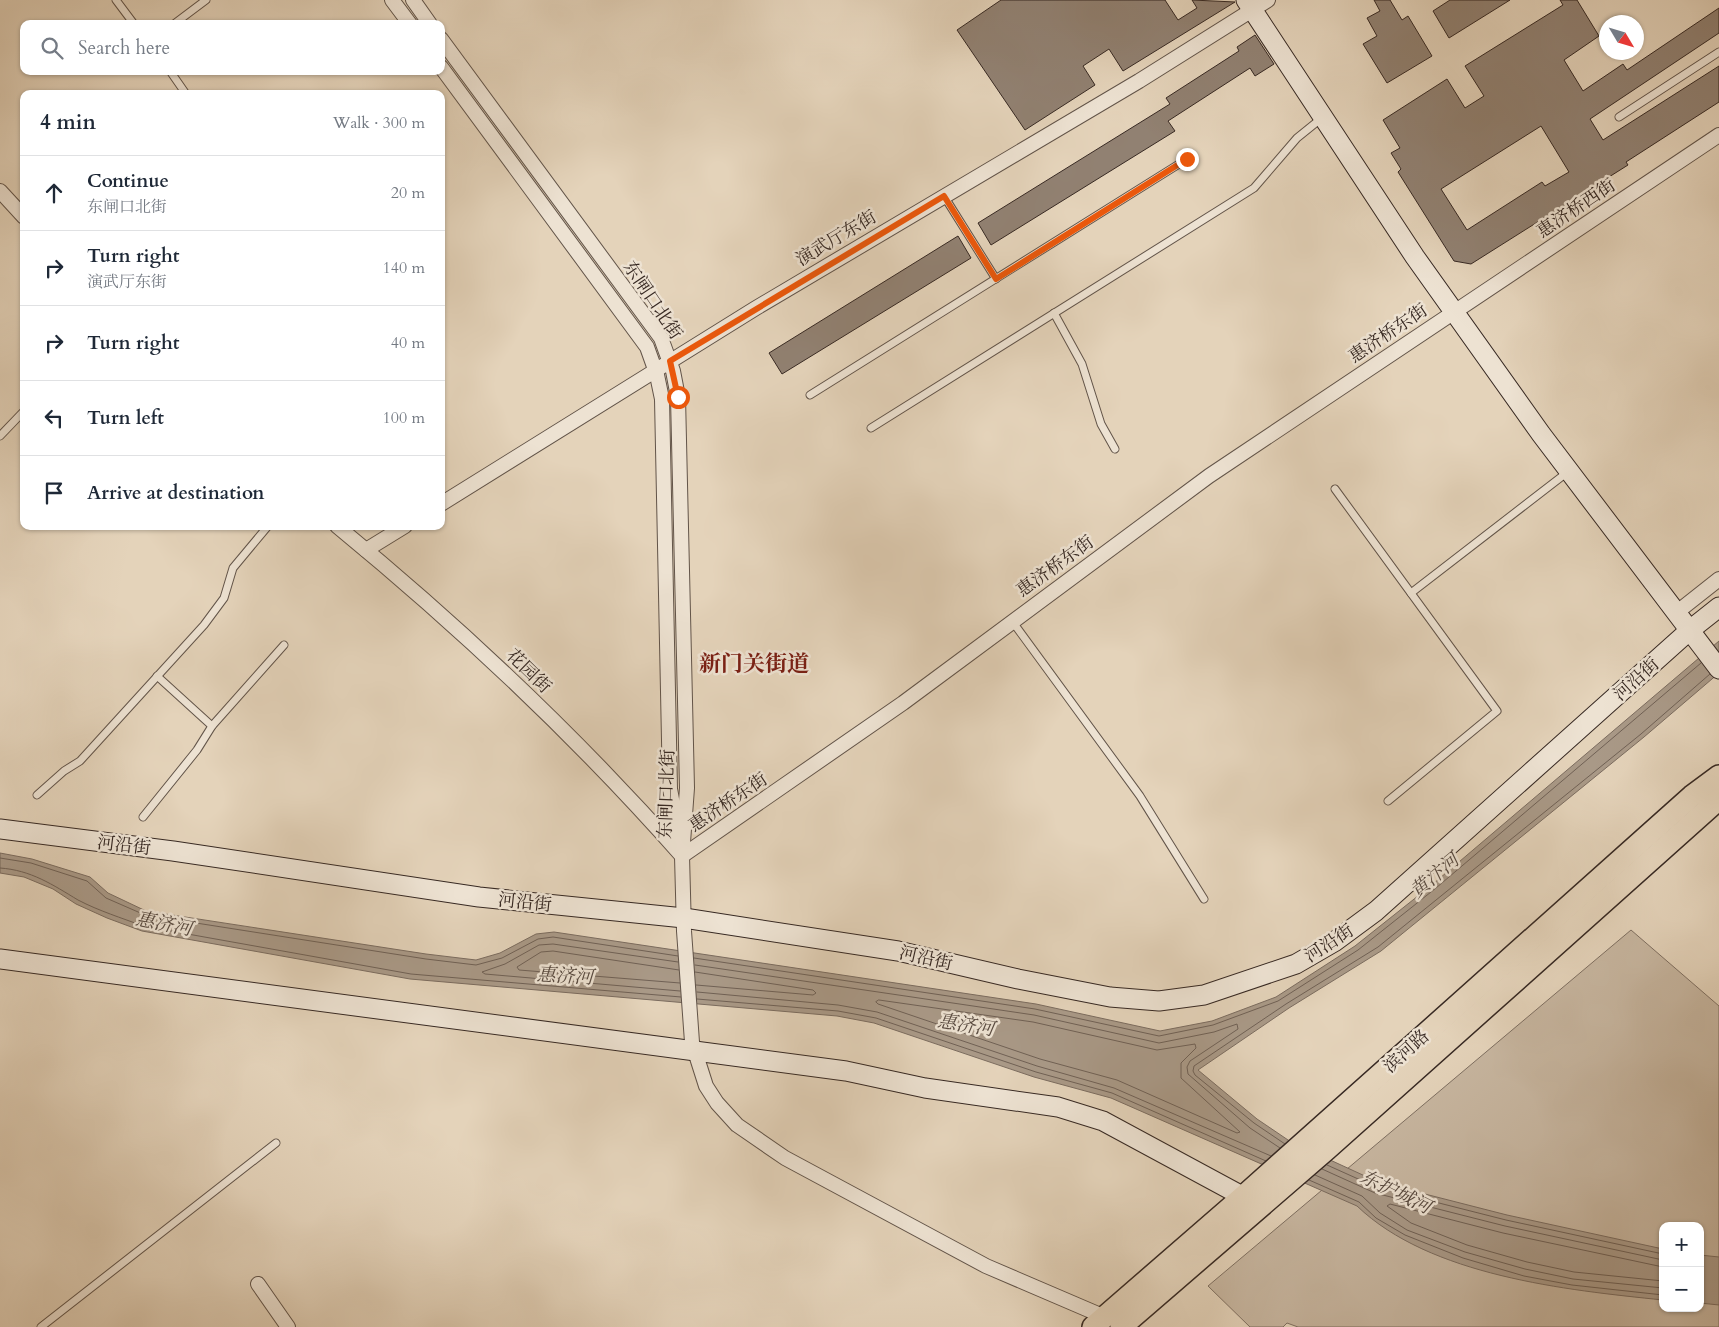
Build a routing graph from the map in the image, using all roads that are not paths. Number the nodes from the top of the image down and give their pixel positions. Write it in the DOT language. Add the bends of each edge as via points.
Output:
graph roads {
  1 [pos="116,0"];
  2 [pos="206,0"];
  3 [pos="392,0"];
  4 [pos="412,0"];
  5 [pos="1256,3"];
  6 [pos="131,20"];
  7 [pos="179,20"];
  8 [pos="407,20"];
  9 [pos="427,20"];
  10 [pos="445,44"];
  11 [pos="1719,52"];
  12 [pos="445,72"];
  13 [pos="173,75"];
  14 [pos="183,90"];
  15 [pos="1323,116"];
  16 [pos="1619,117"];
  17 [pos="1719,135"];
  18 [pos="1187,159"];
  19 [pos="0,191"];
  20 [pos="944,196"];
  21 [pos="20,213"];
  22 [pos="996,279"];
  23 [pos="1454,311"];
  24 [pos="1054,313"];
  25 [pos="670,361"];
  26 [pos="656,370"];
  27 [pos="810,395"];
  28 [pos="20,415"];
  29 [pos="871,428"];
  30 [pos="0,436"];
  31 [pos="1116,449"];
  32 [pos="1569,471"];
  33 [pos="1335,488"];
  34 [pos="445,502"];
  35 [pos="265,530"];
  36 [pos="342,530"];
  37 [pos="398,530"];
  38 [pos="366,550"];
  39 [pos="1719,579"];
  40 [pos="1411,593"];
  41 [pos="1719,607"];
  42 [pos="1676,613"];
  43 [pos="1012,621"];
  44 [pos="1694,636"];
  45 [pos="284,645"];
  46 [pos="1719,669"];
  47 [pos="157,676"];
  48 [pos="212,726"];
  49 [pos="1719,776"];
  50 [pos="37,795"];
  51 [pos="1719,799"];
  52 [pos="1388,801"];
  53 [pos="143,817"];
  54 [pos="0,829"];
  55 [pos="682,856"];
  56 [pos="1204,899"];
  57 [pos="684,925"];
  58 [pos="0,960"];
  59 [pos="695,1051"];
  60 [pos="276,1143"];
  61 [pos="1273,1183"];
  62 [pos="1252,1201"];
  63 [pos="258,1284"];
  64 [pos="1115,1324"];
  65 [pos="41,1327"];
  66 [pos="288,1327"];
  1 -- 6 [label="lane"];
  2 -- 7 [label="lane"];
  3 -- 8 [label="street"];
  4 -- 9 [label="street"];
  5 -- 15 [label="street"];
  5 -- 20 [label="street, 演武厅东街" via="1140,81"];
  10 -- 25 [label="street, 东闸口北街" via="660,338"];
  11 -- 16 [label="lane"];
  12 -- 26 [label="street, 东闸口北街" via="647,347"];
  13 -- 14 [label="lane"];
  15 -- 23 [label="street"];
  15 -- 24 [label="lane" via="1297,138 1254,188"];
  17 -- 23 [label="street, 惠济桥西街"];
  18 -- 22 [label="lane"];
  19 -- 21 [label="street"];
  20 -- 22 [label="lane"];
  20 -- 25 [label="street, 演武厅东街"];
  22 -- 27 [label="lane"];
  23 -- 32 [label="street"];
  23 -- 43 [label="street, 惠济桥东街" via="1209,476"];
  24 -- 29 [label="lane"];
  24 -- 31 [label="lane" via="1082,364 1101,424"];
  25 -- 26 [label="street, 演武厅东街"];
  25 -- 55 [label="street, 东闸口北街" via="678,397 684,626 687,788"];
  26 -- 34 [label="street, 演武厅东街"];
  26 -- 55 [label="street, 东闸口北街" via="662,399 670,789"];
  28 -- 30 [label="lane"];
  32 -- 40 [label="lane"];
  32 -- 42 [label="street"];
  33 -- 40 [label="lane"];
  35 -- 47 [label="lane" via="233,568 219,606"];
  36 -- 38 [label="street, 花园街"];
  37 -- 38 [label="street"];
  38 -- 55 [label="street, 花园街" via="525,692 634,801"];
  39 -- 42 [label="street"];
  40 -- 52 [label="lane" via="1497,711"];
  41 -- 44 [label="street, 河沿街"];
  42 -- 44 [label="street"];
  43 -- 55 [label="street, 惠济桥东街" via="903,703"];
  43 -- 56 [label="lane" via="1140,796"];
  44 -- 46 [label="street"];
  44 -- 57 [label="street, 河沿街" via="1376,912 1296,964 1204,995 1159,1001 1110,996 898,951"];
  45 -- 48 [label="lane"];
  47 -- 48 [label="lane"];
  47 -- 50 [label="lane" via="80,761"];
  48 -- 53 [label="lane" via="197,750"];
  49 -- 61 [label="main road, 滨河路" via="1692,796 1308,1138"];
  51 -- 61 [label="main road, 滨河路" via="1327,1149"];
  54 -- 57 [label="street, 河沿街"];
  55 -- 57 [label="street"];
  57 -- 59 [label="street" via="689,1019"];
  58 -- 59 [label="street"];
  59 -- 62 [label="street" via="846,1071 926,1088 1058,1107 1103,1121"];
  59 -- 64 [label="street" via="706,1086 726,1114 785,1158 986,1266"];
  60 -- 65 [label="lane"];
  61 -- 62 [label="main road, 滨河路"];
  62 -- 64 [label="main road, 滨河路"];
  63 -- 66 [label="street"];
}
